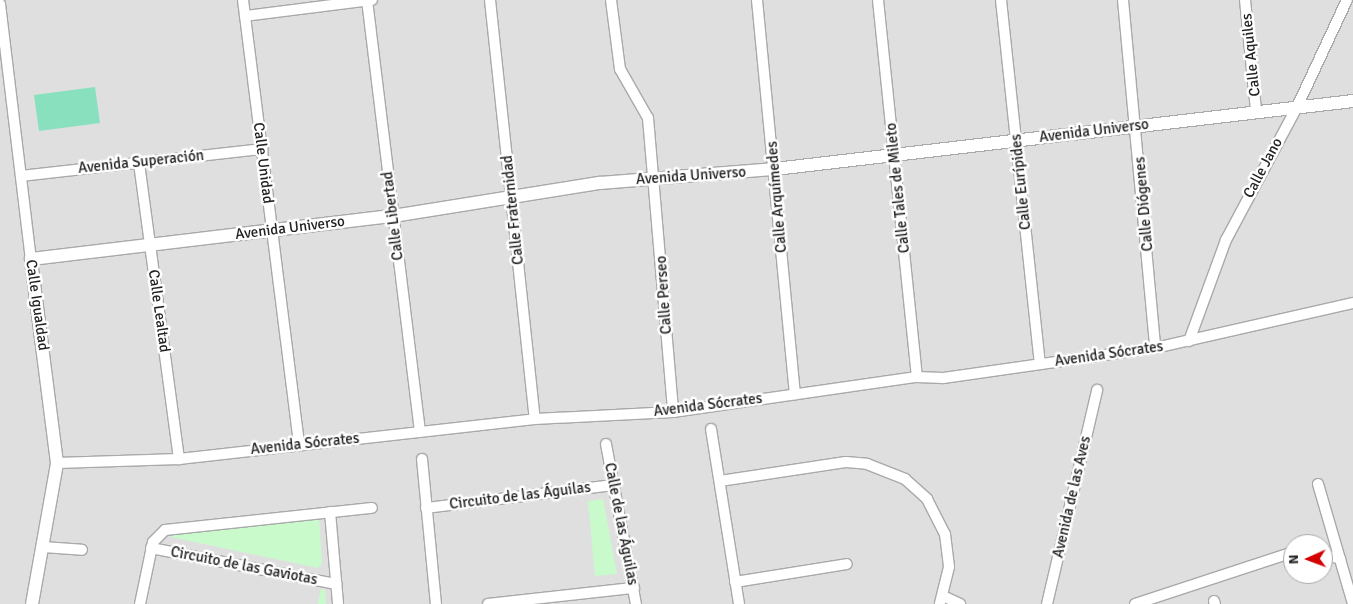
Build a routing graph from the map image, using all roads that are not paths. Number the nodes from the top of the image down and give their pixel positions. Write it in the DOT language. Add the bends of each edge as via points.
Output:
graph roads {
  1 [pos="243,0"];
  2 [pos="367,0"];
  3 [pos="372,0"];
  4 [pos="490,0"];
  5 [pos="611,0"];
  6 [pos="757,0"];
  7 [pos="878,0"];
  8 [pos="1001,0"];
  9 [pos="1123,0"];
  10 [pos="1245,0"];
  11 [pos="1347,0"];
  12 [pos="0,4"];
  13 [pos="245,16"];
  14 [pos="2,42"];
  15 [pos="1353,101"];
  16 [pos="1297,107"];
  17 [pos="1256,111"];
  18 [pos="1137,126"];
  19 [pos="1017,141"];
  20 [pos="262,149"];
  21 [pos="896,155"];
  22 [pos="139,163"];
  23 [pos="775,170"];
  24 [pos="21,176"];
  25 [pos="655,178"];
  26 [pos="512,198"];
  27 [pos="393,216"];
  28 [pos="272,230"];
  29 [pos="150,245"];
  30 [pos="30,259"];
  31 [pos="1352,302"];
  32 [pos="1189,341"];
  33 [pos="1155,348"];
  34 [pos="1040,364"];
  35 [pos="917,377"];
  36 [pos="1097,390"];
  37 [pos="795,394"];
  38 [pos="673,412"];
  39 [pos="535,420"];
  40 [pos="711,429"];
  41 [pos="420,432"];
  42 [pos="606,444"];
  43 [pos="299,445"];
  44 [pos="179,459"];
  45 [pos="422,459"];
  46 [pos="57,463"];
  47 [pos="720,480"];
  48 [pos="1318,484"];
  49 [pos="613,485"];
  50 [pos="372,508"];
  51 [pos="426,508"];
  52 [pos="330,512"];
  53 [pos="43,547"];
  54 [pos="151,548"];
  55 [pos="82,550"];
  56 [pos="1283,555"];
  57 [pos="1333,557"];
  58 [pos="1340,559"];
  59 [pos="847,564"];
  60 [pos="735,582"];
  61 [pos="337,584"];
  62 [pos="634,588"];
  63 [pos="941,600"];
  64 [pos="32,604"];
  65 [pos="140,604"];
  66 [pos="338,604"];
  67 [pos="436,604"];
  68 [pos="488,604"];
  69 [pos="636,604"];
  70 [pos="739,604"];
  71 [pos="960,604"];
  72 [pos="1047,604"];
  73 [pos="1136,604"];
  74 [pos="1352,604"];
  1 -- 13 [label="street, Calle Unidad"];
  2 -- 3 [label="street"];
  2 -- 13 [label="street"];
  2 -- 27 [label="street, Calle Libertad"];
  4 -- 26 [label="street, Calle Fraternidad"];
  5 -- 25 [label="street, Calle Perseo" via="620,69 648,118"];
  6 -- 23 [label="street, Calle Arquímedes"];
  7 -- 21 [label="street, Calle Tales de Mileto"];
  8 -- 19 [label="street, Calle Eurípides"];
  9 -- 18 [label="street, Calle Diógenes"];
  10 -- 17 [label="street, Calle Aquiles"];
  11 -- 16 [label="street, Calle Jano"];
  12 -- 14 [label="street, Calle Igualdad"];
  13 -- 20 [label="street, Calle Unidad"];
  14 -- 24 [label="street, Calle Igualdad"];
  15 -- 16 [label="street, Avenida Universo"];
  16 -- 17 [label="street, Avenida Universo"];
  16 -- 32 [label="street, Calle Jano" via="1226,240"];
  17 -- 18 [label="street, Avenida Universo"];
  18 -- 19 [label="street, Avenida Universo"];
  18 -- 33 [label="street, Calle Diógenes"];
  19 -- 21 [label="street, Avenida Universo"];
  19 -- 34 [label="street, Calle Eurípides"];
  20 -- 22 [label="street, Avenida Superación"];
  20 -- 28 [label="street, Calle Unidad"];
  21 -- 23 [label="street, Avenida Universo"];
  21 -- 35 [label="street, Calle Tales de Mileto"];
  22 -- 24 [label="street, Avenida Superación"];
  22 -- 29 [label="street, Calle Lealtad"];
  23 -- 25 [label="street, Avenida Universo"];
  23 -- 37 [label="street, Calle Arquímedes"];
  24 -- 30 [label="street, Calle Igualdad"];
  25 -- 26 [label="street, Avenida Universo"];
  25 -- 38 [label="street, Calle Perseo"];
  26 -- 27 [label="street, Avenida Universo"];
  26 -- 39 [label="street, Calle Fraternidad"];
  27 -- 28 [label="street, Avenida Universo"];
  27 -- 41 [label="street, Calle Libertad"];
  28 -- 29 [label="street, Avenida Universo"];
  28 -- 43 [label="street, Calle Unidad"];
  29 -- 30 [label="street, Avenida Universo"];
  29 -- 44 [label="street, Calle Lealtad"];
  30 -- 46 [label="street, Calle Igualdad"];
  31 -- 32 [label="street, Avenida Sócrates"];
  32 -- 33 [label="street, Avenida Sócrates"];
  33 -- 34 [label="street, Avenida Sócrates"];
  34 -- 35 [label="street, Avenida Sócrates" via="943,378"];
  35 -- 37 [label="street, Avenida Sócrates"];
  36 -- 72 [label="street, Avenida de las Aves"];
  37 -- 38 [label="street, Avenida Sócrates"];
  38 -- 39 [label="street, Avenida Sócrates"];
  39 -- 41 [label="street, Avenida Sócrates"];
  40 -- 47 [label="street"];
  41 -- 43 [label="street, Avenida Sócrates"];
  42 -- 49 [label="street, Calle de las Águilas"];
  43 -- 44 [label="street, Avenida Sócrates"];
  44 -- 46 [label="street, Avenida Sócrates"];
  45 -- 51 [label="street"];
  46 -- 53 [label="street, Calle Igualdad"];
  47 -- 60 [label="street"];
  47 -- 63 [label="street" via="846,462 867,464 905,479 927,499 945,534 949,567"];
  48 -- 58 [label="street"];
  49 -- 51 [label="street, Circuito de las Águilas"];
  49 -- 62 [label="street, Calle de las Águilas"];
  50 -- 52 [label="street, Circuito de las Gaviotas"];
  51 -- 67 [label="street"];
  52 -- 54 [label="street, Circuito de las Gaviotas" via="174,528 160,533"];
  52 -- 61 [label="street, Circuito de las Gaviotas"];
  53 -- 55 [label="street"];
  53 -- 64 [label="street, Calle Igualdad"];
  54 -- 61 [label="street, Circuito de las Gaviotas"];
  54 -- 65 [label="street, Circuito de las Gaviotas"];
  56 -- 73 [label="street"];
  57 -- 58 [label="street"];
  58 -- 74 [label="street"];
  59 -- 60 [label="street"];
  60 -- 70 [label="street"];
  61 -- 66 [label="street, Circuito de las Gaviotas"];
  62 -- 68 [label="street"];
  62 -- 69 [label="street, Calle de las Águilas"];
  63 -- 71 [label="street"];
}
